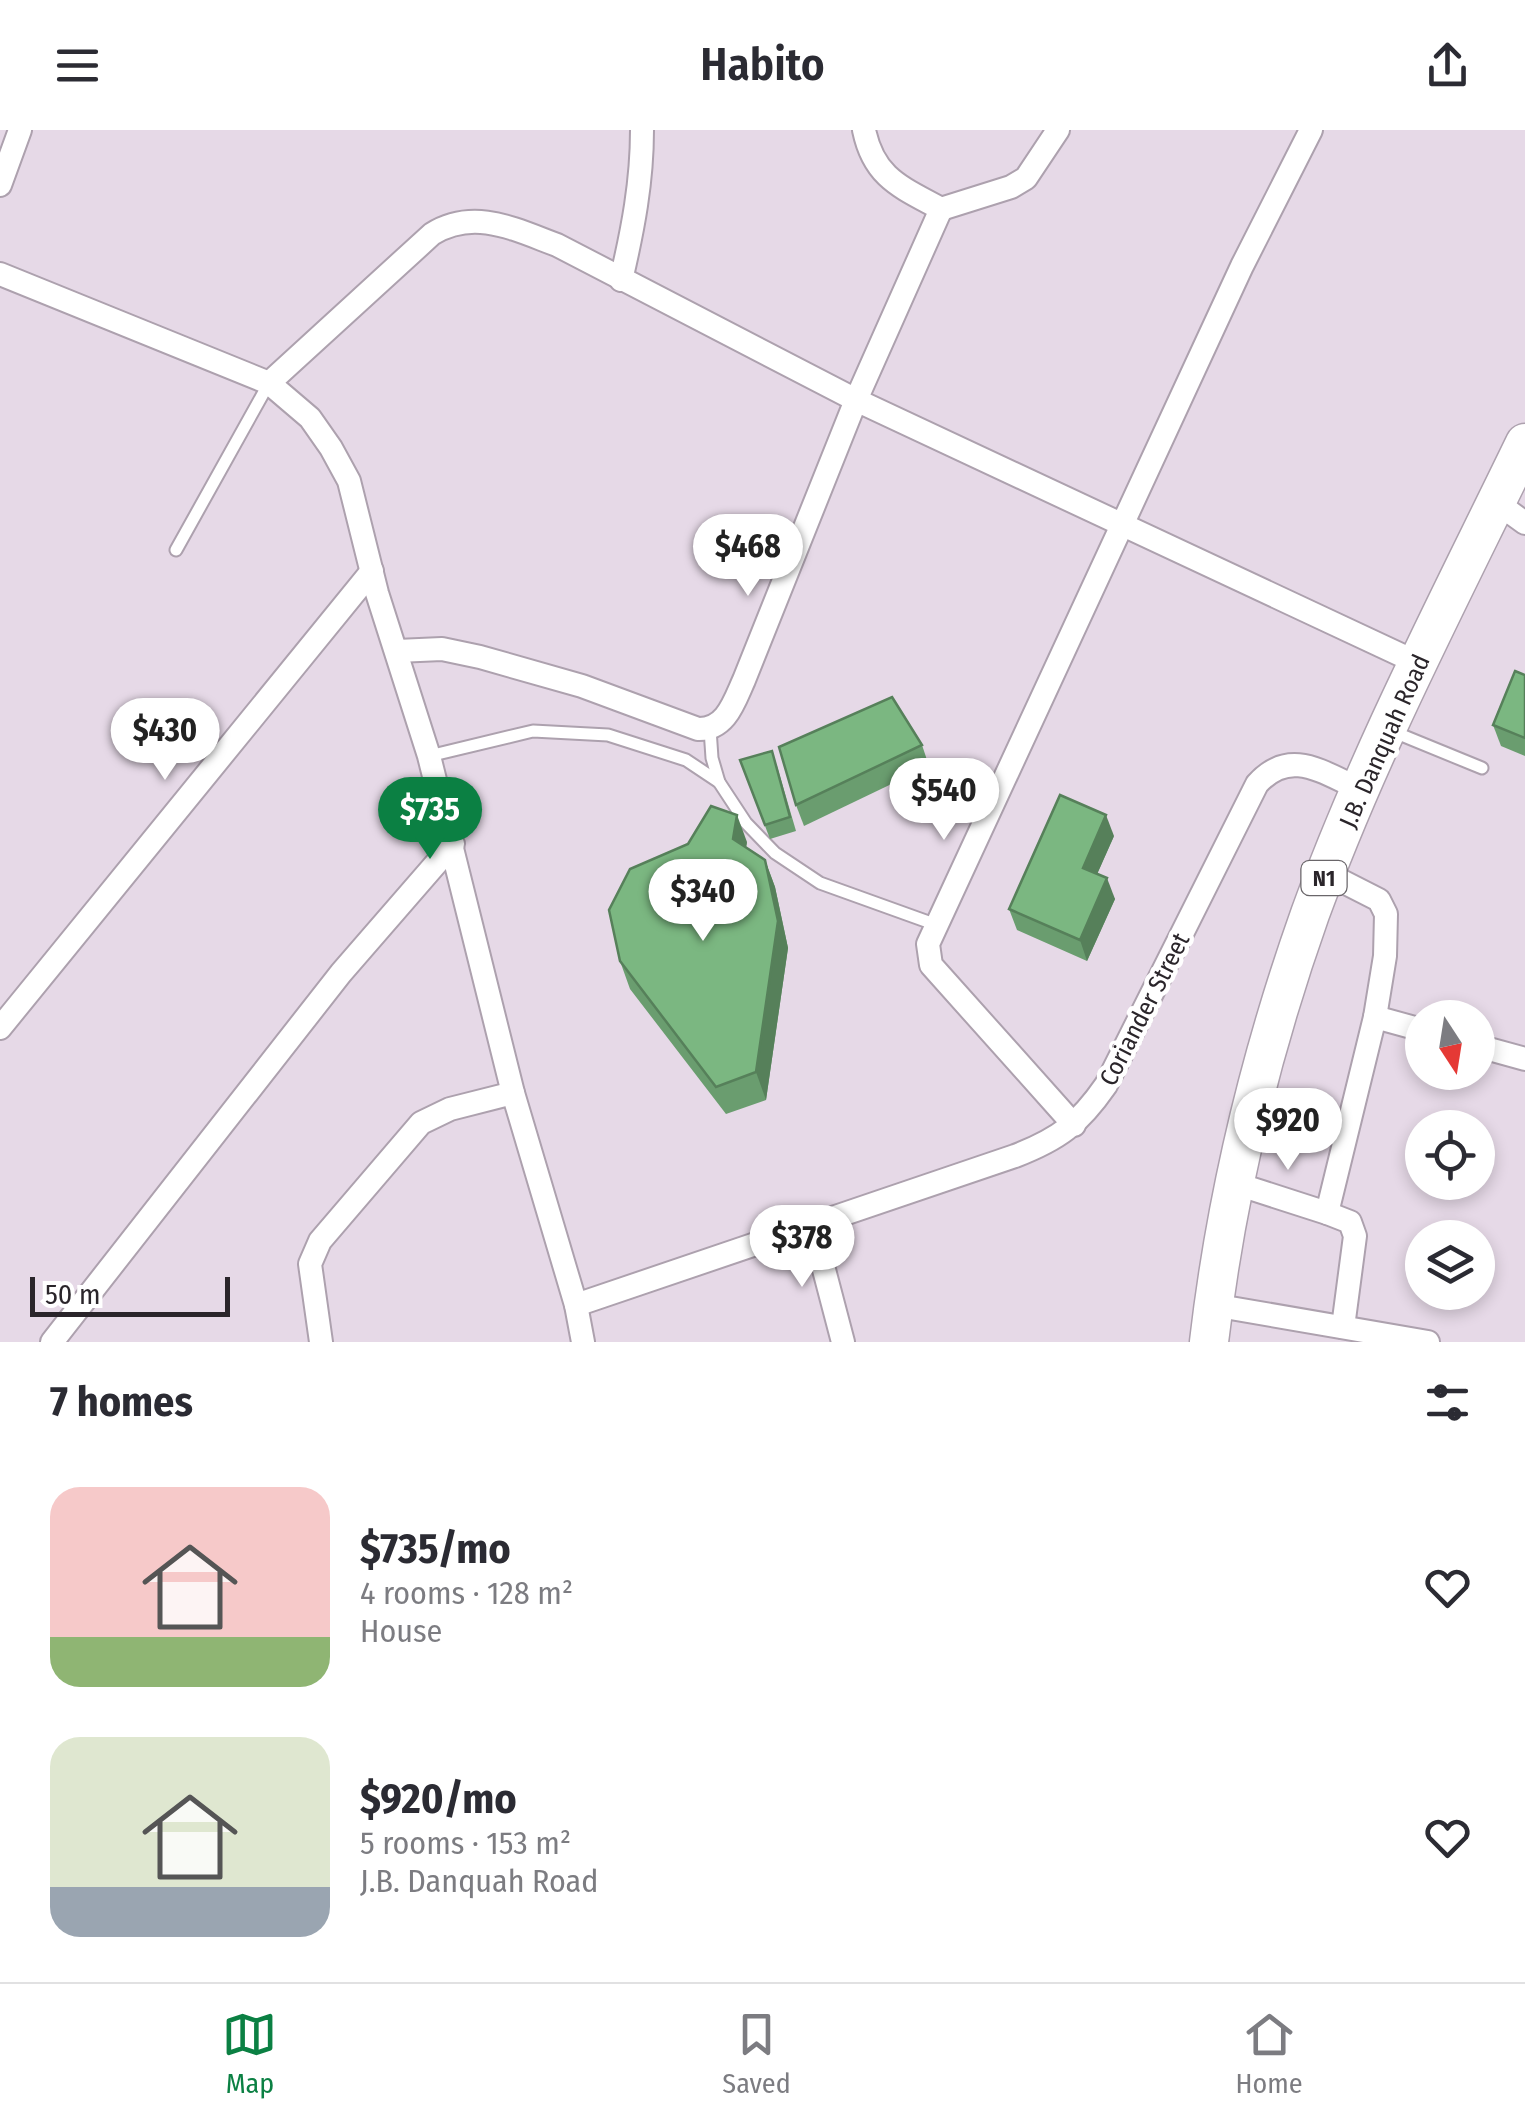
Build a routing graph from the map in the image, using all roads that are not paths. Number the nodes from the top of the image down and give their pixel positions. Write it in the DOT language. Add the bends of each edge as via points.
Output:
graph roads {
  1 [pos="20,130"];
  2 [pos="642,130"];
  3 [pos="864,130"];
  4 [pos="1058,130"];
  5 [pos="1311,130"];
  6 [pos="0,185"];
  7 [pos="942,209"];
  8 [pos="0,274"];
  9 [pos="621,280"];
  10 [pos="270,383"];
  11 [pos="856,400"];
  12 [pos="1525,444"];
  13 [pos="1511,513"];
  14 [pos="1124,523"];
  15 [pos="176,550"];
  16 [pos="372,571"];
  17 [pos="397,651"];
  18 [pos="1418,663"];
  19 [pos="710,730"];
  20 [pos="1388,730"];
  21 [pos="428,756"];
  22 [pos="1482,768"];
  23 [pos="719,782"];
  24 [pos="1360,789"];
  25 [pos="453,844"];
  26 [pos="1326,873"];
  27 [pos="934,924"];
  28 [pos="1375,1017"];
  29 [pos="1405,1025"];
  30 [pos="0,1028"];
  31 [pos="1495,1051"];
  32 [pos="1525,1059"];
  33 [pos="513,1093"];
  34 [pos="1074,1125"];
  35 [pos="1234,1184"];
  36 [pos="1327,1213"];
  37 [pos="812,1224"];
  38 [pos="576,1305"];
  39 [pos="1213,1305"];
  40 [pos="1343,1327"];
  41 [pos="52,1342"];
  42 [pos="321,1342"];
  43 [pos="583,1342"];
  44 [pos="843,1342"];
  45 [pos="1209,1342"];
  46 [pos="1428,1342"];
  1 -- 6 [label="street"];
  2 -- 9 [label="street" via="636,218"];
  3 -- 7 [label="street" via="875,165"];
  4 -- 7 [label="street" via="1026,178"];
  5 -- 14 [label="street"];
  7 -- 11 [label="street"];
  8 -- 10 [label="street"];
  9 -- 10 [label="street" via="507,226 463,220 420,244"];
  9 -- 11 [label="street"];
  10 -- 15 [label="lane"];
  10 -- 16 [label="street" via="310,418 340,464"];
  11 -- 14 [label="street"];
  11 -- 19 [label="street" via="744,680 721,723"];
  12 -- 13 [label="highway, J.B. Danquah Road / N1"];
  13 -- 18 [label="highway, J.B. Danquah Road / N1"];
  14 -- 18 [label="street"];
  14 -- 27 [label="street"];
  16 -- 17 [label="street"];
  16 -- 30 [label="street"];
  17 -- 19 [label="street" via="442,649 480,657"];
  17 -- 21 [label="street"];
  18 -- 20 [label="highway, J.B. Danquah Road / N1"];
  19 -- 23 [label="lane"];
  20 -- 22 [label="lane"];
  20 -- 24 [label="highway, J.B. Danquah Road / N1"];
  21 -- 23 [label="lane" via="533,731 608,735 686,760"];
  21 -- 25 [label="street"];
  23 -- 27 [label="lane" via="746,823 820,883"];
  24 -- 26 [label="highway, J.B. Danquah Road / N1"];
  24 -- 34 [label="street, Coriander Street" via="1299,764 1267,773 1257,784 1106,1085"];
  25 -- 33 [label="street"];
  25 -- 41 [label="street" via="341,973"];
  26 -- 28 [label="street" via="1384,907"];
  26 -- 35 [label="highway, J.B. Danquah Road / N1" via="1258,1076"];
  27 -- 34 [label="street" via="927,949 931,965"];
  28 -- 29 [label="street"];
  28 -- 36 [label="street"];
  31 -- 32 [label="street"];
  33 -- 38 [label="street"];
  33 -- 42 [label="street" via="421,1122 320,1242 310,1264"];
  34 -- 37 [label="street, Coriander Street" via="1015,1156"];
  35 -- 36 [label="street"];
  35 -- 39 [label="highway, J.B. Danquah Road / N1"];
  36 -- 40 [label="street" via="1350,1222 1355,1236"];
  37 -- 38 [label="street, Coriander Street"];
  37 -- 44 [label="street"];
  38 -- 43 [label="street"];
  39 -- 40 [label="street"];
  39 -- 45 [label="highway, J.B. Danquah Road / N1"];
  40 -- 46 [label="street"];
}
